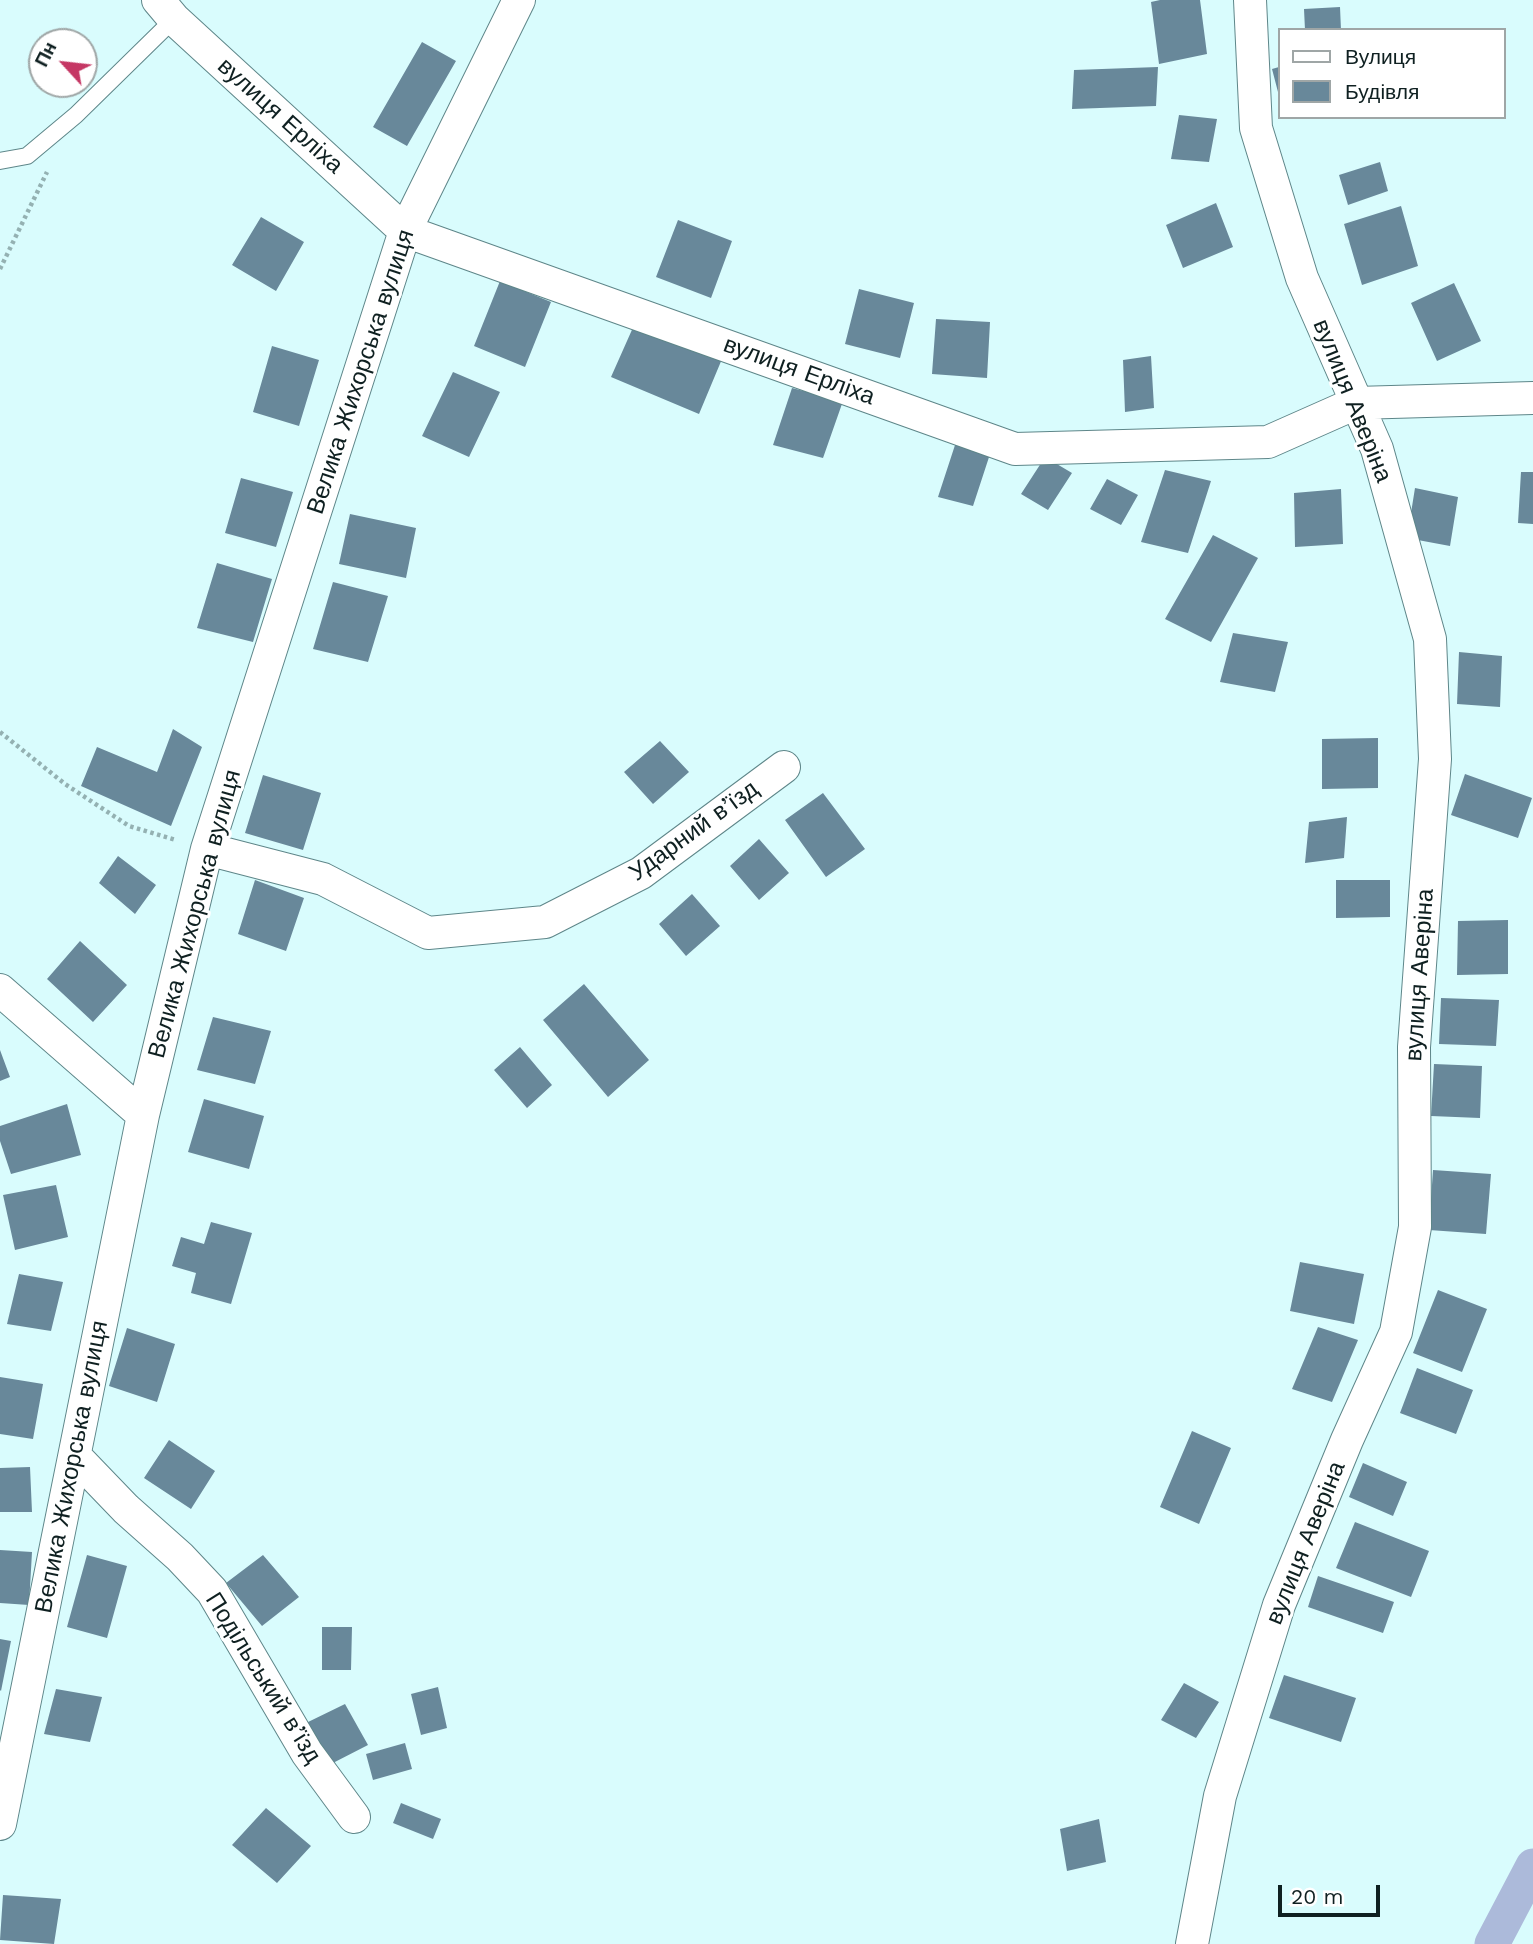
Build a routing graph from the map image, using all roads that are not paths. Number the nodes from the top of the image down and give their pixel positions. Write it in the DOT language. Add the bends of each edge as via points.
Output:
graph roads {
  1 [pos="519,0"];
  2 [pos="1250,0"];
  3 [pos="166,9"];
  4 [pos="0,161"];
  5 [pos="405,231"];
  6 [pos="1533,398"];
  7 [pos="1356,403"];
  8 [pos="784,767"];
  9 [pos="207,849"];
  10 [pos="0,990"];
  11 [pos="143,1115"];
  12 [pos="75,1456"];
  13 [pos="354,1817"];
  14 [pos="0,1824"];
  15 [pos="1192,1944"];
  1 -- 5 [label="street, Велика Жихорська вулиця"];
  2 -- 7 [label="street, вулиця Аверіна" via="1256,128 1302,278"];
  3 -- 4 [label="lane" via="75,115 27,156"];
  3 -- 5 [label="street, вулиця Ерліха"];
  5 -- 7 [label="street, вулиця Ерліха" via="1015,449 1268,442"];
  5 -- 9 [label="street, Велика Жихорська вулиця"];
  6 -- 7 [label="street, вулиця Ерліха"];
  7 -- 15 [label="street, вулиця Аверіна" via="1377,449 1430,639 1435,759 1414,1048 1415,1227 1396,1332 1279,1605 1220,1796"];
  8 -- 9 [label="street, Ударний в’їзд" via="641,873 545,922 428,933 323,879"];
  9 -- 11 [label="street, Велика Жихорська вулиця"];
  10 -- 11 [label="street"];
  11 -- 12 [label="street, Велика Жихорська вулиця"];
  12 -- 13 [label="street, Подільський в’їзд" via="212,1591 307,1753"];
  12 -- 14 [label="street, Велика Жихорська вулиця"];
}
